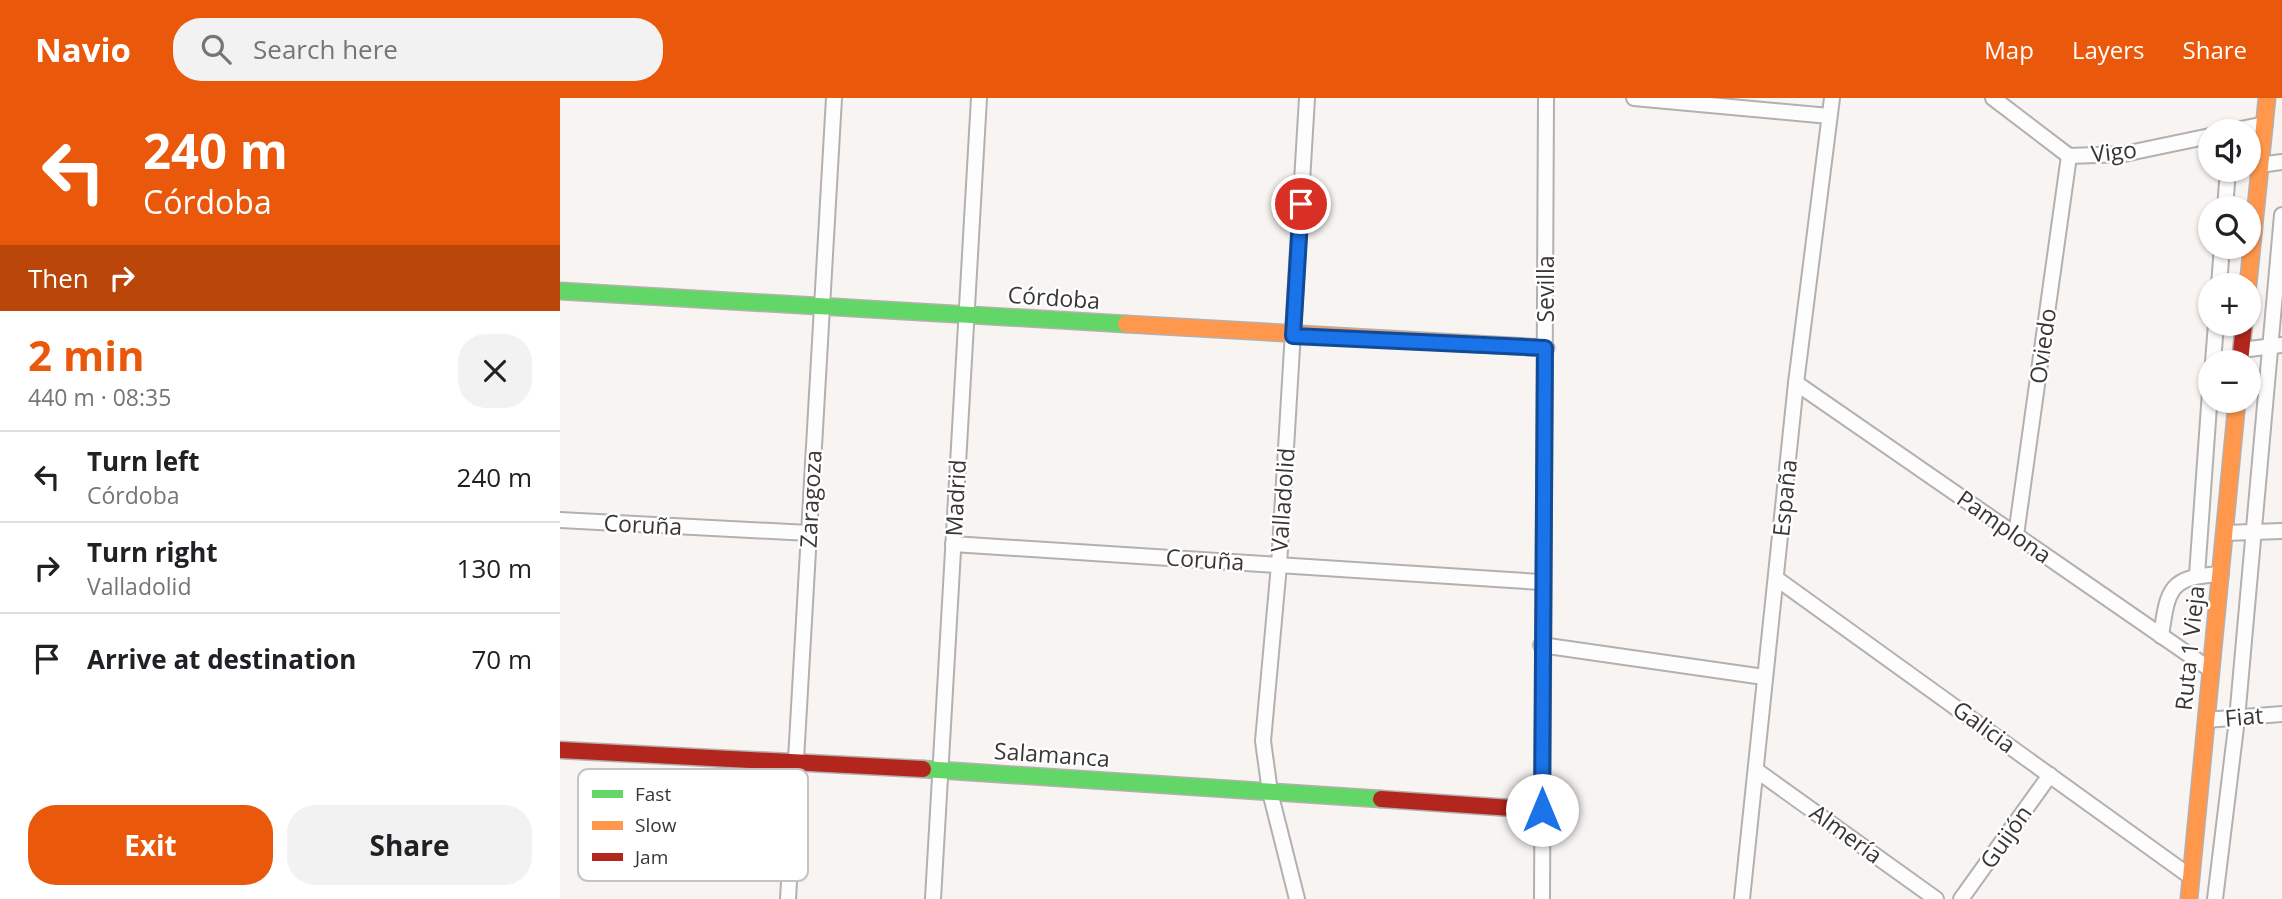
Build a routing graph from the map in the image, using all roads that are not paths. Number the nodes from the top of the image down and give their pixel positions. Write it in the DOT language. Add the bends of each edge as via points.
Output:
graph roads {
  1 [pos="834,98"];
  2 [pos="979,98"];
  3 [pos="1307,98"];
  4 [pos="1546,98"];
  5 [pos="1634,98"];
  6 [pos="1832,98"];
  7 [pos="1993,98"];
  8 [pos="2267,98"];
  9 [pos="1829,116"];
  10 [pos="2265,124"];
  11 [pos="2261,125"];
  12 [pos="2198,138"];
  13 [pos="2069,156"];
  14 [pos="2261,157"];
  15 [pos="2282,162"];
  16 [pos="2261,165"];
  17 [pos="2258,182"];
  18 [pos="2282,215"];
  19 [pos="2249,273"];
  20 [pos="560,291"];
  21 [pos="822,306"];
  22 [pos="966,315"];
  23 [pos="1293,336"];
  24 [pos="2275,346"];
  25 [pos="1545,348"];
  26 [pos="1796,383"];
  27 [pos="2209,413"];
  28 [pos="2236,413"];
  29 [pos="560,520"];
  30 [pos="2282,531"];
  31 [pos="809,533"];
  32 [pos="2225,533"];
  33 [pos="2254,534"];
  34 [pos="2016,535"];
  35 [pos="953,544"];
  36 [pos="1279,565"];
  37 [pos="2221,574"];
  38 [pos="2197,575"];
  39 [pos="1777,579"];
  40 [pos="1541,582"];
  41 [pos="2161,636"];
  42 [pos="1541,645"];
  43 [pos="2211,670"];
  44 [pos="1764,677"];
  45 [pos="2282,714"];
  46 [pos="2237,719"];
  47 [pos="2206,720"];
  48 [pos="560,750"];
  49 [pos="796,761"];
  50 [pos="796,769"];
  51 [pos="940,770"];
  52 [pos="1756,770"];
  53 [pos="2050,775"];
  54 [pos="1270,792"];
  55 [pos="1542,810"];
  56 [pos="2191,877"];
  57 [pos="789,881"];
  58 [pos="788,899"];
  59 [pos="933,899"];
  60 [pos="1297,899"];
  61 [pos="1542,899"];
  62 [pos="1742,899"];
  63 [pos="1936,899"];
  64 [pos="1961,899"];
  65 [pos="2189,899"];
  66 [pos="2215,899"];
  1 -- 21 [label="street, Zaragoza"];
  2 -- 22 [label="street, Madrid"];
  3 -- 23 [label="street, Valladolid"];
  4 -- 25 [label="street, Sevilla"];
  5 -- 9 [label="street"];
  6 -- 9 [label="street, España"];
  7 -- 13 [label="street, Vigo"];
  8 -- 10 [label="street"];
  9 -- 26 [label="street, España"];
  10 -- 11 [label="street"];
  10 -- 14 [label="street"];
  12 -- 13 [label="street, Vigo" via="2123,154"];
  13 -- 34 [label="street, Oviedo"];
  15 -- 16 [label="street"];
  17 -- 19 [label="street"];
  18 -- 24 [label="street"];
  20 -- 21 [label="street, Córdoba"];
  21 -- 22 [label="street, Córdoba"];
  21 -- 31 [label="street, Zaragoza"];
  22 -- 23 [label="street, Córdoba"];
  22 -- 35 [label="street, Madrid"];
  23 -- 25 [label="street, Córdoba"];
  23 -- 36 [label="street, Valladolid"];
  24 -- 33 [label="street"];
  25 -- 40 [label="street, Sevilla"];
  26 -- 34 [label="street, Pamplona"];
  26 -- 39 [label="street, España"];
  27 -- 38 [label="street"];
  28 -- 32 [label="street, Ruta 1 Vieja"];
  29 -- 31 [label="street, Coruña"];
  30 -- 33 [label="street"];
  31 -- 49 [label="street, Zaragoza"];
  32 -- 33 [label="street"];
  32 -- 37 [label="street, Ruta 1 Vieja"];
  33 -- 46 [label="street"];
  34 -- 41 [label="street, Pamplona"];
  35 -- 36 [label="street, Coruña"];
  35 -- 51 [label="street, Madrid"];
  36 -- 40 [label="street, Coruña"];
  36 -- 54 [label="street, Valladolid" via="1263,740"];
  37 -- 38 [label="street"];
  37 -- 43 [label="street, Ruta 1 Vieja"];
  38 -- 41 [label="street" via="2167,595"];
  39 -- 44 [label="street, España"];
  39 -- 53 [label="street, Galicia"];
  40 -- 42 [label="street, Sevilla"];
  41 -- 43 [label="street, Pamplona"];
  42 -- 44 [label="street"];
  42 -- 55 [label="street, Sevilla"];
  43 -- 47 [label="street, Ruta 1 Vieja"];
  44 -- 52 [label="street, España"];
  45 -- 46 [label="street, Fiat"];
  46 -- 47 [label="street, Fiat"];
  46 -- 66 [label="street"];
  47 -- 56 [label="street, Ruta 1 Vieja"];
  48 -- 49 [label="street, Salamanca"];
  49 -- 50 [label="street, Zaragoza"];
  49 -- 51 [label="street, Salamanca"];
  51 -- 54 [label="street, Salamanca"];
  51 -- 59 [label="street, Madrid"];
  52 -- 62 [label="street, España"];
  52 -- 63 [label="street, Almería"];
  53 -- 56 [label="street, Galicia"];
  53 -- 64 [label="street, Guijón"];
  54 -- 55 [label="street, Salamanca"];
  54 -- 60 [label="street, Valladolid"];
  55 -- 61 [label="street, Sevilla"];
  56 -- 65 [label="street, Ruta 1 Vieja"];
  57 -- 58 [label="street, Zaragoza"];
}
